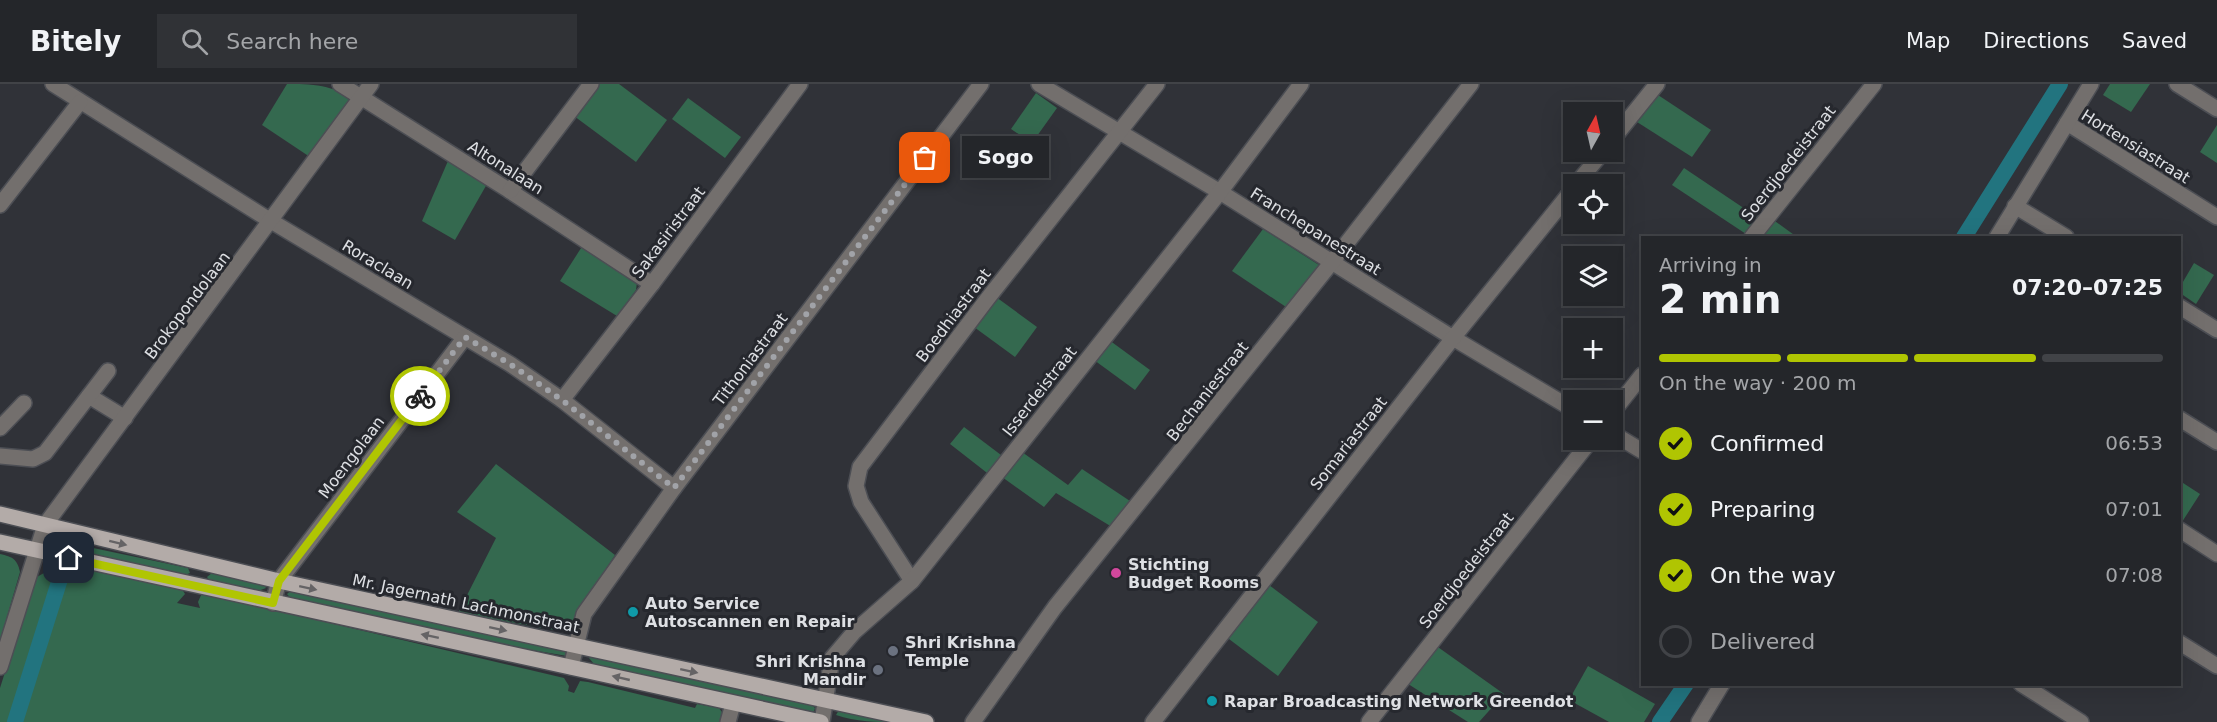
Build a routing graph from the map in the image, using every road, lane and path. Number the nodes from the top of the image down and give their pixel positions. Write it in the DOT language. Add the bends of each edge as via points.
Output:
graph roads {
  1 [pos="53,84"];
  2 [pos="340,84"];
  3 [pos="371,84"];
  4 [pos="591,84"];
  5 [pos="801,84"];
  6 [pos="981,84"];
  7 [pos="1040,84"];
  8 [pos="1157,84"];
  9 [pos="1301,84"];
  10 [pos="1470,84"];
  11 [pos="1657,84"];
  12 [pos="1874,84"];
  13 [pos="2091,84"];
  14 [pos="2177,84"];
  15 [pos="361,97"];
  16 [pos="80,102"];
  17 [pos="2217,109"];
  18 [pos="2067,123"];
  19 [pos="1623,126"];
  20 [pos="1120,132"];
  21 [pos="1595,162"];
  22 [pos="1584,174"];
  23 [pos="510,191"];
  24 [pos="1220,192"];
  25 [pos="1563,202"];
  26 [pos="0,206"];
  27 [pos="2016,206"];
  28 [pos="2217,218"];
  29 [pos="272,221"];
  30 [pos="1753,236"];
  31 [pos="1998,236"];
  32 [pos="2064,236"];
  33 [pos="1332,262"];
  34 [pos="651,284"];
  35 [pos="2181,308"];
  36 [pos="2217,330"];
  37 [pos="465,337"];
  38 [pos="1453,338"];
  39 [pos="108,371"];
  40 [pos="1641,376"];
  41 [pos="90,396"];
  42 [pos="1623,399"];
  43 [pos="562,400"];
  44 [pos="24,403"];
  45 [pos="1563,403"];
  46 [pos="125,418"];
  47 [pos="2181,420"];
  48 [pos="0,428"];
  49 [pos="1623,440"];
  50 [pos="2217,442"];
  51 [pos="1584,450"];
  52 [pos="1641,450"];
  53 [pos="0,456"];
  54 [pos="674,488"];
  55 [pos="0,514"];
  56 [pos="45,525"];
  57 [pos="2181,531"];
  58 [pos="0,542"];
  59 [pos="36,550"];
  60 [pos="2217,554"];
  61 [pos="279,581"];
  62 [pos="912,581"];
  63 [pos="273,603"];
  64 [pos="2181,644"];
  65 [pos="576,645"];
  66 [pos="2217,666"];
  67 [pos="0,667"];
  68 [pos="571,667"];
  69 [pos="1721,686"];
  70 [pos="2024,686"];
  71 [pos="826,700"];
  72 [pos="733,704"];
  73 [pos="1706,720"];
  74 [pos="728,722"];
  75 [pos="821,722"];
  76 [pos="926,722"];
  77 [pos="973,722"];
  78 [pos="1153,722"];
  79 [pos="1369,722"];
  80 [pos="2081,722"];
  1 -- 16 [label="street, Roraclaan"];
  2 -- 15 [label="street, Altonalaan"];
  3 -- 15 [label="street, Brokopondolaan"];
  4 -- 23 [label="street"];
  5 -- 34 [label="street, Sakasiristraat"];
  6 -- 54 [label="street, Tithoniastraat"];
  7 -- 20 [label="street, Franchepanestraat"];
  8 -- 20 [label="street, Boedhiastraat"];
  9 -- 24 [label="street, Isserdeistraat"];
  10 -- 33 [label="street, Bechaniestraat"];
  11 -- 19 [label="street"];
  12 -- 30 [label="street, Soerdjoedeistraat"];
  13 -- 18 [label="street"];
  14 -- 17 [label="street"];
  15 -- 23 [label="street, Altonalaan"];
  15 -- 29 [label="street, Brokopondolaan"];
  16 -- 26 [label="street"];
  16 -- 29 [label="street, Roraclaan"];
  18 -- 27 [label="street"];
  18 -- 28 [label="street, Hortensiastraat"];
  20 -- 24 [label="street, Franchepanestraat"];
  20 -- 62 [label="street, Boedhiastraat" via="860,467 856,486 861,502"];
  21 -- 22 [label="street"];
  23 -- 34 [label="street, Altonalaan"];
  24 -- 33 [label="street, Franchepanestraat"];
  24 -- 62 [label="street, Isserdeistraat"];
  25 -- 38 [label="street, Somariastraat"];
  27 -- 31 [label="street"];
  27 -- 32 [label="street"];
  29 -- 37 [label="street, Roraclaan"];
  29 -- 46 [label="street, Brokopondolaan"];
  33 -- 38 [label="street, Franchepanestraat"];
  33 -- 77 [label="street, Bechaniestraat" via="1055,607"];
  34 -- 43 [label="street, Sakasiristraat"];
  35 -- 36 [label="street"];
  37 -- 43 [label="street, Roraclaan"];
  37 -- 61 [label="street, Moengolaan"];
  38 -- 45 [label="street, Franchepanestraat"];
  38 -- 78 [label="street, Somariastraat"];
  39 -- 41 [label="street"];
  40 -- 42 [label="street"];
  41 -- 46 [label="street"];
  41 -- 53 [label="street" via="40,456"];
  43 -- 54 [label="street, Roraclaan"];
  44 -- 48 [label="street"];
  46 -- 56 [label="street, Brokopondolaan"];
  47 -- 50 [label="street"];
  49 -- 52 [label="street"];
  51 -- 79 [label="street, Soerdjoedeistraat"];
  54 -- 65 [label="street, Tithoniastraat" via="584,614"];
  55 -- 56 [label="main road, Mr. Jagernath Lachmonstraat"];
  56 -- 59 [label="street, Brokopondolaan"];
  56 -- 61 [label="main road, Mr. Jagernath Lachmonstraat, one-way"];
  57 -- 60 [label="street"];
  58 -- 59 [label="main road"];
  59 -- 63 [label="main road"];
  59 -- 67 [label="street, Brokopondolaan"];
  61 -- 63 [label="street, Moengolaan"];
  61 -- 65 [label="main road, Mr. Jagernath Lachmonstraat, one-way"];
  62 -- 71 [label="street, Isserdeistraat" via="855,631 832,658"];
  68 -- 63 [label="main road, one-way"];
  64 -- 66 [label="street"];
  65 -- 68 [label="street, Tithoniastraat"];
  65 -- 71 [label="main road, Mr. Jagernath Lachmonstraat, one-way"];
  72 -- 68 [label="main road, one-way"];
  69 -- 73 [label="street"];
  70 -- 80 [label="street"];
  71 -- 75 [label="street, Isserdeistraat"];
  71 -- 76 [label="main road, Mr. Jagernath Lachmonstraat"];
  72 -- 74 [label="street"];
  72 -- 75 [label="main road"];
}
